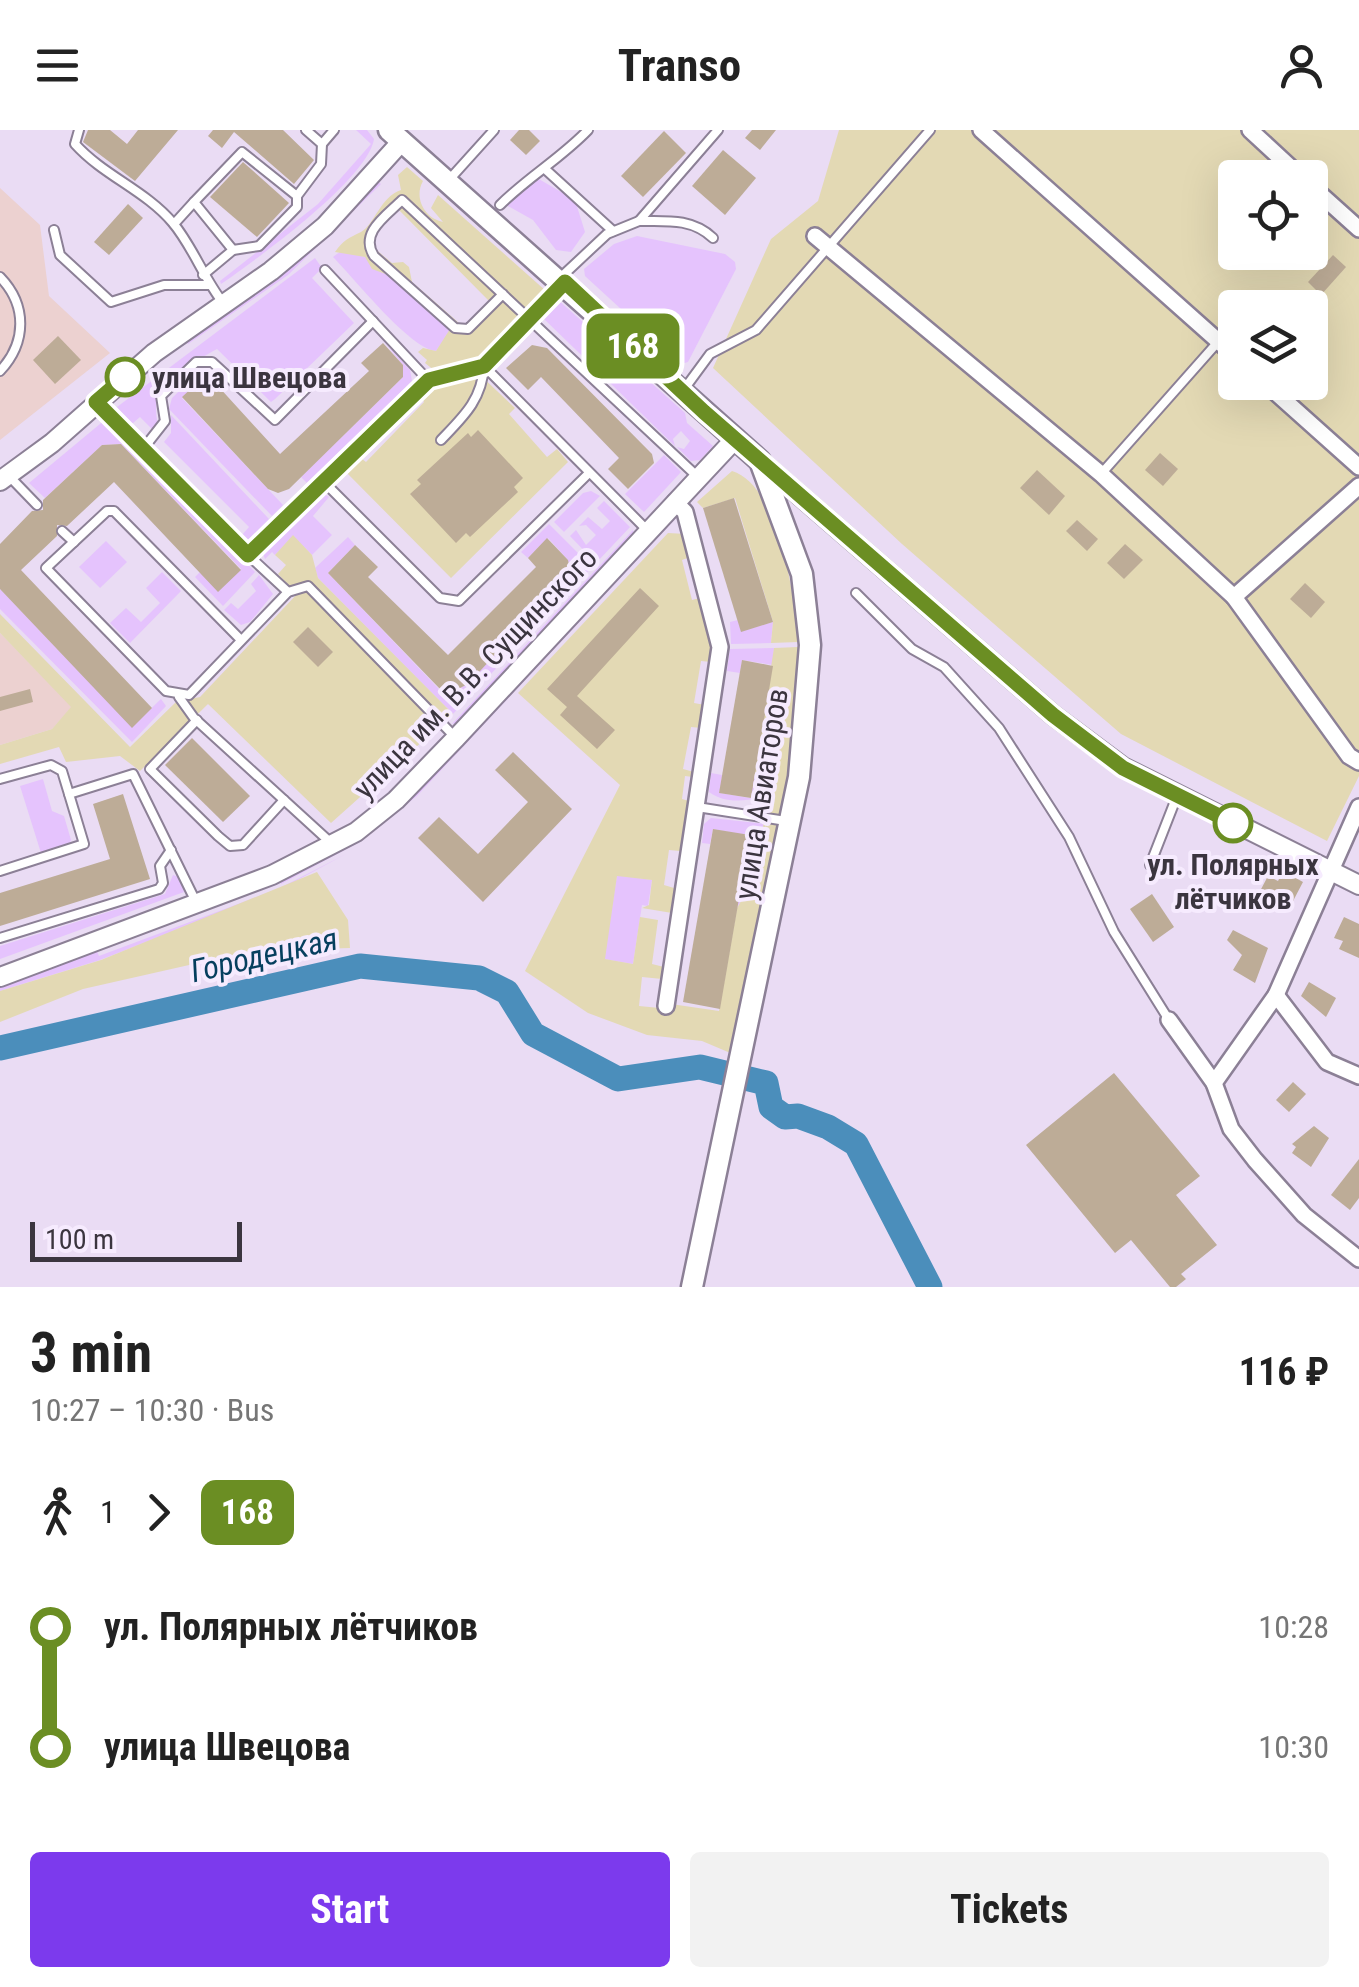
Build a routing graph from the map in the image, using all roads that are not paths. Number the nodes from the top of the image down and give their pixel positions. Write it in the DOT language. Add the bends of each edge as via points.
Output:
graph roads {
  1 [pos="79,130"];
  2 [pos="306,130"];
  3 [pos="334,130"];
  4 [pos="494,130"];
  5 [pos="588,130"];
  6 [pos="718,130"];
  7 [pos="930,130"];
  8 [pos="981,130"];
  9 [pos="1250,130"];
  10 [pos="396,136"];
  11 [pos="322,144"];
  12 [pos="1282,160"];
  13 [pos="545,169"];
  14 [pos="448,181"];
  15 [pos="297,196"];
  16 [pos="194,202"];
  17 [pos="1328,202"];
  18 [pos="500,204"];
  19 [pos="639,221"];
  20 [pos="174,224"];
  21 [pos="54,230"];
  22 [pos="1359,230"];
  23 [pos="613,231"];
  24 [pos="713,238"];
  25 [pos="821,241"];
  26 [pos="233,250"];
  27 [pos="325,270"];
  28 [pos="203,276"];
  29 [pos="0,277"];
  30 [pos="562,280"];
  31 [pos="210,285"];
  32 [pos="503,294"];
  33 [pos="224,304"];
  34 [pos="532,317"];
  35 [pos="373,321"];
  36 [pos="1218,341"];
  37 [pos="484,366"];
  38 [pos="0,371"];
  39 [pos="429,380"];
  40 [pos="682,392"];
  41 [pos="1284,400"];
  42 [pos="96,402"];
  43 [pos="735,439"];
  44 [pos="440,440"];
  45 [pos="144,449"];
  46 [pos="760,461"];
  47 [pos="1359,467"];
  48 [pos="588,474"];
  49 [pos="1101,474"];
  50 [pos="4,478"];
  51 [pos="699,478"];
  52 [pos="323,481"];
  53 [pos="1359,486"];
  54 [pos="675,502"];
  55 [pos="37,505"];
  56 [pos="62,531"];
  57 [pos="648,531"];
  58 [pos="74,542"];
  59 [pos="248,555"];
  60 [pos="288,592"];
  61 [pos="856,593"];
  62 [pos="1234,597"];
  63 [pos="241,640"];
  64 [pos="179,697"];
  65 [pos="197,720"];
  66 [pos="456,738"];
  67 [pos="1359,762"];
  68 [pos="150,769"];
  69 [pos="0,779"];
  70 [pos="138,783"];
  71 [pos="68,794"];
  72 [pos="1177,796"];
  73 [pos="284,800"];
  74 [pos="697,807"];
  75 [pos="1359,807"];
  76 [pos="790,822"];
  77 [pos="333,845"];
  78 [pos="171,850"];
  79 [pos="1150,865"];
  80 [pos="0,870"];
  81 [pos="1328,870"];
  82 [pos="1359,884"];
  83 [pos="197,904"];
  84 [pos="0,938"];
  85 [pos="0,977"];
  86 [pos="1276,996"];
  87 [pos="666,1006"];
  88 [pos="1169,1020"];
  89 [pos="1359,1076"];
  90 [pos="1214,1083"];
  91 [pos="1359,1260"];
  92 [pos="692,1287"];
  1 -- 20 [label="lane" via="75,144 82,152"];
  2 -- 11 [label="lane"];
  3 -- 11 [label="lane"];
  4 -- 14 [label="lane"];
  5 -- 13 [label="lane"];
  6 -- 19 [label="lane"];
  7 -- 25 [label="lane"];
  8 -- 36 [label="street"];
  9 -- 12 [label="street"];
  10 -- 14 [label="main road, улица Авиаторов"];
  10 -- 33 [label="street" via="325,226"];
  11 -- 15 [label="lane" via="321,164"];
  13 -- 18 [label="lane"];
  13 -- 23 [label="lane"];
  14 -- 30 [label="main road, улица Авиаторов"];
  15 -- 16 [label="lane" via="242,152"];
  15 -- 26 [label="lane" via="297,207 258,246"];
  16 -- 20 [label="lane"];
  16 -- 26 [label="lane"];
  17 -- 22 [label="street"];
  19 -- 23 [label="lane"];
  19 -- 24 [label="lane" via="680,222"];
  20 -- 28 [label="lane"];
  21 -- 31 [label="lane" via="60,256 111,302 164,285"];
  23 -- 30 [label="lane"];
  25 -- 40 [label="lane" via="756,330 710,354"];
  25 -- 49 [label="street"];
  26 -- 28 [label="lane"];
  27 -- 35 [label="lane"];
  28 -- 31 [label="lane"];
  29 -- 38 [label="lane" via="15,293 21,314 20,340"];
  30 -- 34 [label="lane"];
  30 -- 40 [label="main road, улица Авиаторов"];
  31 -- 33 [label="lane"];
  32 -- 32 [label="lane" via="468,329 455,328 374,256 369,234 402,200"];
  32 -- 34 [label="lane"];
  33 -- 42 [label="street"];
  34 -- 37 [label="lane"];
  34 -- 51 [label="lane"];
  35 -- 39 [label="lane"];
  35 -- 45 [label="lane" via="275,420 212,362 196,362 161,396 165,422"];
  36 -- 49 [label="lane"];
  37 -- 39 [label="lane"];
  37 -- 44 [label="lane" via="469,412"];
  37 -- 48 [label="lane"];
  39 -- 52 [label="lane"];
  40 -- 43 [label="main road, улица Авиаторов"];
  41 -- 47 [label="street"];
  42 -- 45 [label="lane"];
  42 -- 50 [label="street"];
  43 -- 46 [label="main road, улица Авиаторов"];
  43 -- 51 [label="street, улица им. В.В. Сущинского"];
  45 -- 59 [label="lane"];
  46 -- 72 [label="street" via="1053,715 1123,768"];
  46 -- 76 [label="main road, улица Авиаторов" via="802,574 808,612 809,695"];
  48 -- 52 [label="lane" via="450,602"];
  48 -- 57 [label="lane"];
  49 -- 62 [label="street"];
  50 -- 55 [label="lane"];
  51 -- 54 [label="street, улица им. В.В. Сущинского"];
  52 -- 59 [label="lane"];
  53 -- 62 [label="street"];
  54 -- 57 [label="street, улица им. В.В. Сущинского"];
  54 -- 74 [label="street" via="686,512 720,646"];
  56 -- 58 [label="lane"];
  57 -- 66 [label="street, улица им. В.В. Сущинского"];
  58 -- 63 [label="lane" via="114,511"];
  58 -- 64 [label="lane" via="46,568"];
  59 -- 60 [label="lane"];
  60 -- 63 [label="lane"];
  60 -- 66 [label="lane" via="308,586"];
  61 -- 88 [label="lane" via="912,649 944,668 999,728 1069,837 1114,932"];
  62 -- 67 [label="street"];
  63 -- 64 [label="lane" via="189,695"];
  64 -- 65 [label="lane"];
  65 -- 68 [label="lane"];
  65 -- 73 [label="lane"];
  66 -- 77 [label="street, улица им. В.В. Сущинского" via="382,812"];
  68 -- 70 [label="lane"];
  68 -- 73 [label="lane" via="230,846 249,841"];
  69 -- 71 [label="lane" via="51,764 62,771"];
  70 -- 71 [label="lane" via="133,774"];
  70 -- 78 [label="lane"];
  71 -- 80 [label="lane" via="84,844"];
  72 -- 79 [label="lane"];
  72 -- 81 [label="street"];
  73 -- 77 [label="lane"];
  74 -- 76 [label="lane"];
  74 -- 87 [label="street"];
  75 -- 81 [label="street"];
  76 -- 92 [label="main road, улица Авиаторов"];
  77 -- 83 [label="street, улица им. В.В. Сущинского"];
  78 -- 83 [label="lane"];
  78 -- 84 [label="lane" via="160,866 159,889"];
  81 -- 82 [label="street"];
  81 -- 86 [label="street"];
  83 -- 85 [label="street, улица им. В.В. Сущинского"];
  86 -- 89 [label="street" via="1327,1062"];
  86 -- 90 [label="street"];
  88 -- 90 [label="street"];
  90 -- 91 [label="street" via="1232,1129 1255,1160 1304,1215"];
}
